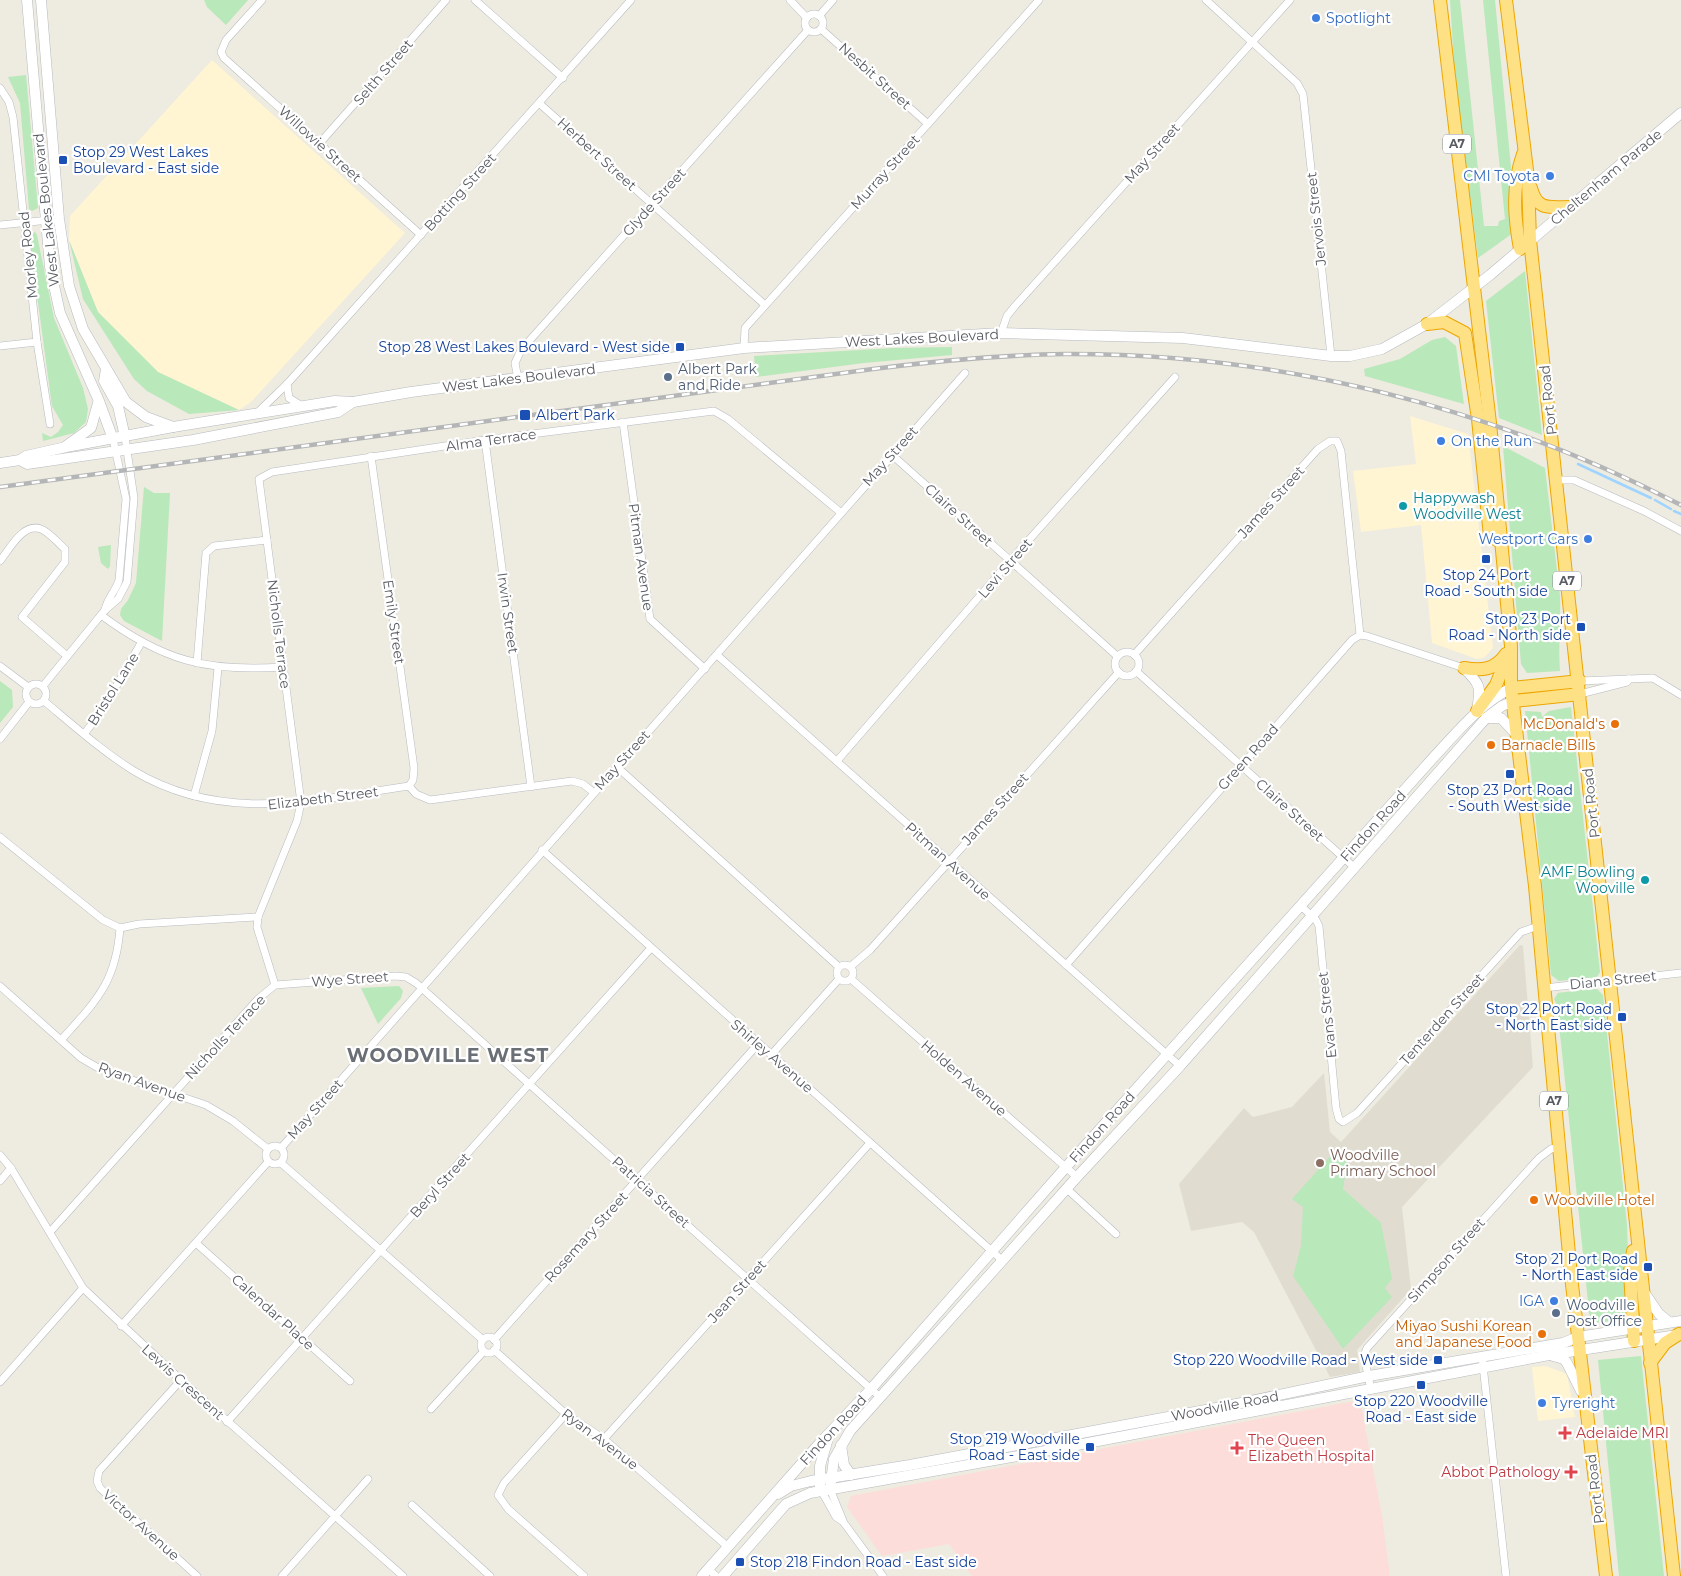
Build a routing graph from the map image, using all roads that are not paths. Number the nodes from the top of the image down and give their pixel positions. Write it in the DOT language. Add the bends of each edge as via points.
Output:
graph roads {
  1 [pos="27,0"];
  2 [pos="41,0"];
  3 [pos="262,0"];
  4 [pos="446,0"];
  5 [pos="475,0"];
  6 [pos="631,0"];
  7 [pos="790,0"];
  8 [pos="833,0"];
  9 [pos="1039,0"];
  10 [pos="1206,0"];
  11 [pos="1290,0"];
  12 [pos="1440,0"];
  13 [pos="1506,0"];
  14 [pos="819,16"];
  15 [pos="807,18"];
  16 [pos="821,29"];
  17 [pos="808,30"];
  18 [pos="1252,42"];
  19 [pos="563,78"];
  20 [pos="0,88"];
  21 [pos="540,104"];
  22 [pos="1681,113"];
  23 [pos="928,124"];
  24 [pos="319,144"];
  25 [pos="1525,149"];
  26 [pos="1528,178"];
  27 [pos="652,204"];
  28 [pos="1570,207"];
  29 [pos="58,219"];
  30 [pos="45,220"];
  31 [pos="25,222"];
  32 [pos="0,225"];
  33 [pos="421,235"];
  34 [pos="1530,240"];
  35 [pos="1520,249"];
  36 [pos="1474,288"];
  37 [pos="765,305"];
  38 [pos="1427,324"];
  39 [pos="1001,333"];
  40 [pos="37,342"];
  41 [pos="0,346"];
  42 [pos="744,348"];
  43 [pos="1331,356"];
  44 [pos="106,369"];
  45 [pos="965,373"];
  46 [pos="1175,377"];
  47 [pos="518,379"];
  48 [pos="287,384"];
  49 [pos="99,401"];
  50 [pos="353,402"];
  51 [pos="303,407"];
  52 [pos="255,415"];
  53 [pos="622,422"];
  54 [pos="50,424"];
  55 [pos="174,427"];
  56 [pos="126,436"];
  57 [pos="113,439"];
  58 [pos="485,440"];
  59 [pos="66,447"];
  60 [pos="128,451"];
  61 [pos="116,453"];
  62 [pos="891,454"];
  63 [pos="371,456"];
  64 [pos="20,460"];
  65 [pos="0,462"];
  66 [pos="259,479"];
  67 [pos="1557,480"];
  68 [pos="840,512"];
  69 [pos="1681,531"];
  70 [pos="267,540"];
  71 [pos="1501,542"];
  72 [pos="0,561"];
  73 [pos="1010,561"];
  74 [pos="103,612"];
  75 [pos="1360,634"];
  76 [pos="142,643"];
  77 [pos="1511,646"];
  78 [pos="717,655"];
  79 [pos="1134,655"];
  80 [pos="67,656"];
  81 [pos="1117,656"];
  82 [pos="197,664"];
  83 [pos="0,666"];
  84 [pos="283,667"];
  85 [pos="218,668"];
  86 [pos="1464,668"];
  87 [pos="705,669"];
  88 [pos="1136,671"];
  89 [pos="1119,672"];
  90 [pos="1629,679"];
  91 [pos="43,686"];
  92 [pos="28,687"];
  93 [pos="1511,688"];
  94 [pos="1580,688"];
  95 [pos="1681,695"];
  96 [pos="44,701"];
  97 [pos="1514,701"];
  98 [pos="29,702"];
  99 [pos="1482,715"];
  100 [pos="84,734"];
  101 [pos="1518,735"];
  102 [pos="0,739"];
  103 [pos="837,761"];
  104 [pos="616,766"];
  105 [pos="1240,766"];
  106 [pos="409,786"];
  107 [pos="531,787"];
  108 [pos="593,792"];
  109 [pos="194,796"];
  110 [pos="301,803"];
  111 [pos="0,837"];
  112 [pos="542,850"];
  113 [pos="1344,858"];
  114 [pos="949,861"];
  115 [pos="1355,868"];
  116 [pos="1301,906"];
  117 [pos="258,917"];
  118 [pos="1313,917"];
  119 [pos="1538,926"];
  120 [pos="120,928"];
  121 [pos="651,948"];
  122 [pos="1066,964"];
  123 [pos="839,967"];
  124 [pos="850,967"];
  125 [pos="1681,973"];
  126 [pos="839,979"];
  127 [pos="851,979"];
  128 [pos="1609,980"];
  129 [pos="274,985"];
  130 [pos="0,986"];
  131 [pos="422,988"];
  132 [pos="1544,988"];
  133 [pos="61,1040"];
  134 [pos="758,1044"];
  135 [pos="771,1055"];
  136 [pos="1167,1055"];
  137 [pos="1180,1066"];
  138 [pos="529,1084"];
  139 [pos="173,1094"];
  140 [pos="1349,1120"];
  141 [pos="870,1143"];
  142 [pos="1559,1147"];
  143 [pos="281,1148"];
  144 [pos="268,1149"];
  145 [pos="0,1155"];
  146 [pos="268,1162"];
  147 [pos="281,1162"];
  148 [pos="1066,1167"];
  149 [pos="11,1168"];
  150 [pos="1077,1177"];
  151 [pos="637,1180"];
  152 [pos="0,1181"];
  153 [pos="1067,1189"];
  154 [pos="1636,1231"];
  155 [pos="50,1232"];
  156 [pos="1116,1234"];
  157 [pos="196,1243"];
  158 [pos="382,1250"];
  159 [pos="992,1251"];
  160 [pos="1003,1261"];
  161 [pos="748,1279"];
  162 [pos="83,1288"];
  163 [pos="1642,1289"];
  164 [pos="1681,1321"];
  165 [pos="1669,1322"];
  166 [pos="122,1326"];
  167 [pos="1640,1333"];
  168 [pos="1680,1334"];
  169 [pos="302,1338"];
  170 [pos="483,1340"];
  171 [pos="494,1340"];
  172 [pos="1579,1344"];
  173 [pos="494,1350"];
  174 [pos="484,1351"];
  175 [pos="1548,1355"];
  176 [pos="1482,1356"];
  177 [pos="1650,1362"];
  178 [pos="1483,1367"];
  179 [pos="1369,1376"];
  180 [pos="181,1380"];
  181 [pos="350,1381"];
  182 [pos="0,1382"];
  183 [pos="871,1389"];
  184 [pos="1371,1390"];
  185 [pos="880,1397"];
  186 [pos="1585,1402"];
  187 [pos="430,1409"];
  188 [pos="566,1414"];
  189 [pos="227,1422"];
  190 [pos="830,1434"];
  191 [pos="604,1439"];
  192 [pos="841,1445"];
  193 [pos="851,1475"];
  194 [pos="830,1478"];
  195 [pos="368,1479"];
  196 [pos="823,1487"];
  197 [pos="771,1498"];
  198 [pos="412,1505"];
  199 [pos="335,1516"];
  200 [pos="728,1547"];
  201 [pos="705,1572"];
  202 [pos="197,1576"];
  203 [pos="282,1576"];
  204 [pos="403,1576"];
  205 [pos="490,1576"];
  206 [pos="584,1576"];
  207 [pos="716,1576"];
  208 [pos="723,1576"];
  209 [pos="884,1576"];
  210 [pos="1506,1576"];
  211 [pos="1606,1576"];
  212 [pos="1674,1576"];
  1 -- 30 [label="main road, West Lakes Boulevard"];
  2 -- 29 [label="main road, West Lakes Boulevard"];
  3 -- 24 [label="street, Willowie Street" via="226,40 221,52"];
  4 -- 24 [label="street, Selth Street"];
  5 -- 19 [label="street"];
  6 -- 19 [label="street, Botting Street"];
  7 -- 15 [label="street"];
  8 -- 14 [label="street"];
  9 -- 23 [label="street, Murray Street"];
  10 -- 18 [label="street"];
  11 -- 18 [label="street, May Street"];
  12 -- 36 [label="highway, Port Road / A7"];
  13 -- 25 [label="highway, Port Road / A7"];
  14 -- 15 [label="street"];
  14 -- 16 [label="street"];
  15 -- 17 [label="street"];
  16 -- 17 [label="street"];
  16 -- 23 [label="street, Nesbit Street"];
  17 -- 27 [label="street, Glyde Street"];
  18 -- 39 [label="street, May Street" via="1015,306"];
  18 -- 43 [label="street, Jervois Street" via="1297,83 1302,94"];
  19 -- 21 [label="street, Botting Street"];
  20 -- 31 [label="street, Morley Road" via="13,117"];
  21 -- 27 [label="street, Herbert Street"];
  21 -- 33 [label="street, Botting Street"];
  22 -- 28 [label="main road, Cheltenham Parade"];
  23 -- 37 [label="street, Murray Street"];
  24 -- 33 [label="street, Willowie Street"];
  25 -- 26 [label="highway, Port Road / A7"];
  25 -- 35 [label="highway" via="1517,173 1514,204"];
  26 -- 28 [label="highway" via="1534,200 1543,207"];
  26 -- 34 [label="highway, Port Road / A7"];
  27 -- 37 [label="street, Herbert Street"];
  27 -- 47 [label="street, Glyde Street" via="521,350 515,363"];
  28 -- 34 [label="main road, Cheltenham Parade"];
  29 -- 30 [label="street"];
  29 -- 44 [label="main road, West Lakes Boulevard" via="69,286 83,329"];
  30 -- 31 [label="street"];
  30 -- 49 [label="main road, West Lakes Boulevard" via="50,267 60,313"];
  31 -- 32 [label="street"];
  31 -- 40 [label="street, Morley Road"];
  33 -- 48 [label="street, Botting Street"];
  34 -- 35 [label="main road, Cheltenham Parade"];
  34 -- 67 [label="highway, Port Road / A7"];
  35 -- 36 [label="main road, West Lakes Boulevard"];
  36 -- 38 [label="main road, West Lakes Boulevard"];
  36 -- 71 [label="highway, Port Road / A7"];
  37 -- 42 [label="street, Murray Street" via="745,328"];
  38 -- 43 [label="main road, West Lakes Boulevard" via="1382,349 1350,356"];
  38 -- 71 [label="highway" via="1444,322 1465,333 1490,536"];
  39 -- 42 [label="main road, West Lakes Boulevard"];
  39 -- 43 [label="main road, West Lakes Boulevard" via="1183,338"];
  40 -- 41 [label="street"];
  40 -- 54 [label="street, Morley Road"];
  42 -- 47 [label="main road, West Lakes Boulevard"];
  44 -- 55 [label="main road, West Lakes Boulevard" via="126,402 146,417"];
  44 -- 56 [label="main road, West Lakes Boulevard" via="104,381 118,406"];
  45 -- 62 [label="street, May Street"];
  46 -- 73 [label="street, Levi Street"];
  47 -- 50 [label="main road, West Lakes Boulevard"];
  48 -- 51 [label="street" via="289,398"];
  48 -- 52 [label="street, Botting Street"];
  49 -- 57 [label="main road, West Lakes Boulevard"];
  49 -- 59 [label="main road" via="91,428"];
  50 -- 51 [label="main road, West Lakes Boulevard" via="335,401"];
  50 -- 60 [label="main road, West Lakes Boulevard" via="338,412 293,422"];
  51 -- 52 [label="main road, West Lakes Boulevard"];
  52 -- 55 [label="main road, West Lakes Boulevard"];
  53 -- 58 [label="street, Alma Terrace"];
  53 -- 68 [label="street, Alma Terrace" via="714,411 728,419"];
  53 -- 87 [label="street, Pitman Avenue" via="650,619"];
  55 -- 56 [label="main road, West Lakes Boulevard"];
  56 -- 57 [label="main road, West Lakes Boulevard"];
  56 -- 60 [label="street, West Lakes Boulevard"];
  57 -- 59 [label="main road"];
  57 -- 61 [label="street, West Lakes Boulevard"];
  58 -- 63 [label="street, Alma Terrace"];
  58 -- 107 [label="street, Irwin Street"];
  59 -- 64 [label="main road"];
  60 -- 61 [label="main road, West Lakes Boulevard"];
  60 -- 74 [label="street, West Lakes Boulevard" via="134,505 126,582 118,599"];
  61 -- 64 [label="main road" via="27,464"];
  61 -- 74 [label="street, West Lakes Boulevard" via="126,507 120,573"];
  62 -- 68 [label="street, May Street"];
  62 -- 73 [label="street, Claire Street"];
  63 -- 66 [label="street, Alma Terrace" via="272,472"];
  63 -- 106 [label="street, Emily Street" via="414,768"];
  64 -- 65 [label="main road"];
  66 -- 70 [label="street, Nicholls Terrace"];
  67 -- 69 [label="street" via="1574,480"];
  67 -- 94 [label="highway, Port Road / A7"];
  68 -- 78 [label="street, May Street"];
  70 -- 82 [label="street" via="214,546 206,553"];
  70 -- 84 [label="street, Nicholls Terrace"];
  71 -- 77 [label="highway, Port Road / A7"];
  72 -- 80 [label="street" via="22,533 31,528 41,529 65,549 65,562 22,617"];
  73 -- 81 [label="street, Claire Street"];
  73 -- 103 [label="street, Levi Street"];
  74 -- 76 [label="street"];
  74 -- 80 [label="street"];
  75 -- 79 [label="street, James Street" via="1341,451 1337,441 1330,441 1318,449"];
  75 -- 86 [label="street"];
  75 -- 105 [label="street, Green Road"];
  76 -- 82 [label="street"];
  76 -- 100 [label="street, Bristol Lane" via="102,711"];
  77 -- 86 [label="highway" via="1495,666 1483,671"];
  77 -- 93 [label="highway, Port Road / A7"];
  77 -- 99 [label="highway"];
  78 -- 87 [label="street, May Street"];
  78 -- 103 [label="street, Pitman Avenue"];
  79 -- 81 [label="street" via="1128,652"];
  79 -- 88 [label="street" via="1138,664"];
  80 -- 91 [label="street"];
  81 -- 89 [label="street" via="1115,666"];
  82 -- 85 [label="street"];
  83 -- 92 [label="street"];
  84 -- 85 [label="street"];
  84 -- 110 [label="street, Nicholls Terrace"];
  85 -- 109 [label="street" via="212,731"];
  86 -- 99 [label="main road" via="1478,683"];
  87 -- 104 [label="street, May Street"];
  88 -- 89 [label="street" via="1129,675"];
  88 -- 105 [label="street, Claire Street"];
  89 -- 114 [label="street, James Street"];
  90 -- 94 [label="street"];
  90 -- 94 [label="street" via="1627,682"];
  90 -- 95 [label="street" via="1653,678"];
  91 -- 92 [label="street" via="34,684"];
  91 -- 96 [label="street" via="46,693"];
  92 -- 98 [label="street" via="26,696"];
  93 -- 94 [label="highway"];
  93 -- 97 [label="highway, Port Road / A7"];
  93 -- 99 [label="main road, Findon Road" via="1500,694"];
  94 -- 97 [label="highway"];
  94 -- 128 [label="highway, Port Road / A7"];
  96 -- 98 [label="street" via="38,704"];
  96 -- 100 [label="street, Elizabeth Street"];
  97 -- 99 [label="main road, Findon Road"];
  97 -- 101 [label="highway, Port Road / A7"];
  98 -- 102 [label="street"];
  99 -- 101 [label="main road" via="1501,718"];
  99 -- 113 [label="main road, Findon Road"];
  99 -- 115 [label="main road, Findon Road"];
  100 -- 109 [label="street, Elizabeth Street" via="135,772"];
  101 -- 119 [label="highway, Port Road / A7"];
  103 -- 114 [label="street, Pitman Avenue"];
  104 -- 108 [label="street, May Street"];
  104 -- 123 [label="street"];
  105 -- 113 [label="street, Claire Street"];
  105 -- 122 [label="street, Green Road"];
  106 -- 107 [label="street" via="416,794 430,800"];
  106 -- 110 [label="street, Elizabeth Street"];
  107 -- 108 [label="street" via="572,781"];
  108 -- 112 [label="street, May Street"];
  109 -- 110 [label="street, Elizabeth Street" via="256,806"];
  110 -- 117 [label="street, Nicholls Terrace" via="297,821"];
  111 -- 120 [label="street" via="102,920"];
  112 -- 121 [label="street, Shirley Avenue"];
  112 -- 131 [label="street, May Street"];
  113 -- 115 [label="street, Claire Street"];
  113 -- 116 [label="main road, Findon Road"];
  114 -- 122 [label="street, Pitman Avenue"];
  114 -- 124 [label="street, James Street" via="870,950"];
  115 -- 118 [label="main road, Findon Road"];
  116 -- 118 [label="street, Evans Street"];
  116 -- 136 [label="main road, Findon Road"];
  117 -- 120 [label="street"];
  117 -- 129 [label="street, Nicholls Terrace" via="258,928"];
  118 -- 137 [label="main road, Findon Road"];
  118 -- 140 [label="street, Evans Street" via="1319,926 1336,1108 1339,1119 1343,1122"];
  119 -- 132 [label="highway, Port Road / A7"];
  119 -- 140 [label="street, Tenterden Street" via="1521,932"];
  120 -- 133 [label="street" via="115,963 100,998"];
  121 -- 134 [label="street, Shirley Avenue"];
  121 -- 138 [label="street, Beryl Street"];
  122 -- 136 [label="street, Pitman Avenue"];
  123 -- 124 [label="street"];
  123 -- 126 [label="street" via="836,973"];
  124 -- 127 [label="street"];
  125 -- 128 [label="street, Diana Street"];
  126 -- 127 [label="street" via="845,982"];
  126 -- 135 [label="street"];
  127 -- 148 [label="street, Holden Avenue"];
  128 -- 132 [label="street, Diana Street"];
  128 -- 154 [label="highway, Port Road / A7"];
  129 -- 131 [label="street, Wye Street" via="395,976 406,977"];
  129 -- 139 [label="street, Nicholls Terrace"];
  130 -- 133 [label="street, Ryan Avenue"];
  131 -- 138 [label="street, Patricia Street"];
  131 -- 143 [label="street, May Street"];
  132 -- 142 [label="highway, Port Road / A7"];
  133 -- 139 [label="street, Ryan Avenue" via="100,1070"];
  134 -- 135 [label="street, Shirley Avenue"];
  134 -- 151 [label="street, Rosemary Street"];
  135 -- 141 [label="street, Shirley Avenue"];
  136 -- 137 [label="street, Pitman Avenue"];
  136 -- 148 [label="main road, Findon Road"];
  137 -- 150 [label="main road, Findon Road"];
  138 -- 151 [label="street, Patricia Street"];
  138 -- 158 [label="street, Beryl Street"];
  139 -- 144 [label="street, Ryan Avenue" via="206,1105 234,1121"];
  139 -- 155 [label="street, Nicholls Terrace"];
  141 -- 159 [label="street, Shirley Avenue"];
  141 -- 161 [label="street, Jean Street"];
  142 -- 172 [label="highway, Port Road / A7"];
  142 -- 179 [label="street, Simpson Street" via="1551,1148 1539,1158 1367,1348 1364,1356"];
  143 -- 144 [label="street" via="274,1146"];
  143 -- 147 [label="street" via="284,1153"];
  144 -- 146 [label="street" via="265,1156"];
  145 -- 149 [label="street, Lewis Crescent"];
  146 -- 147 [label="street" via="274,1165"];
  146 -- 157 [label="street"];
  147 -- 158 [label="street"];
  148 -- 150 [label="street, Holden Avenue"];
  148 -- 159 [label="main road, Findon Road"];
  149 -- 152 [label="street"];
  149 -- 155 [label="street, Lewis Crescent"];
  150 -- 153 [label="main road, Findon Road"];
  151 -- 161 [label="street, Patricia Street"];
  151 -- 171 [label="street, Rosemary Street"];
  153 -- 156 [label="street"];
  153 -- 160 [label="main road, Findon Road"];
  154 -- 163 [label="highway, Port Road / A7"];
  154 -- 167 [label="highway" via="1630,1271"];
  155 -- 162 [label="street, Lewis Crescent"];
  157 -- 166 [label="street"];
  157 -- 169 [label="street, Calendar Place"];
  158 -- 169 [label="street, Beryl Street"];
  158 -- 170 [label="street"];
  159 -- 160 [label="street, Shirley Avenue"];
  159 -- 183 [label="main road, Findon Road"];
  160 -- 185 [label="main road, Findon Road"];
  161 -- 183 [label="street, Patricia Street"];
  161 -- 191 [label="street, Jean Street"];
  162 -- 166 [label="street, Lewis Crescent"];
  162 -- 182 [label="street"];
  163 -- 165 [label="main road" via="1659,1314"];
  163 -- 167 [label="highway, Port Road / A7"];
  164 -- 165 [label="main road, Woodville Road"];
  165 -- 167 [label="main road, Woodville Road"];
  166 -- 180 [label="street, Lewis Crescent"];
  167 -- 168 [label="main road, Woodville Road"];
  167 -- 172 [label="main road, Woodville Road"];
  167 -- 177 [label="highway, Port Road / A7"];
  168 -- 177 [label="highway" via="1665,1343"];
  169 -- 181 [label="street, Calendar Place"];
  169 -- 189 [label="street, Beryl Street"];
  170 -- 171 [label="street"];
  170 -- 174 [label="street" via="481,1347"];
  171 -- 173 [label="street"];
  172 -- 175 [label="main road, Woodville Road"];
  172 -- 176 [label="main road, Woodville Road" via="1563,1343"];
  172 -- 186 [label="highway, Port Road / A7"];
  173 -- 174 [label="street"];
  173 -- 188 [label="street, Ryan Avenue"];
  174 -- 187 [label="street"];
  175 -- 178 [label="main road, Woodville Road"];
  175 -- 186 [label="main road" via="1568,1362"];
  176 -- 178 [label="street"];
  176 -- 179 [label="main road, Woodville Road"];
  177 -- 212 [label="highway, Port Road / A7"];
  178 -- 184 [label="main road, Woodville Road"];
  178 -- 210 [label="street"];
  179 -- 184 [label="street, Simpson Street"];
  179 -- 193 [label="main road, Woodville Road" via="1198,1412"];
  180 -- 189 [label="street, Lewis Crescent"];
  180 -- 202 [label="street, Victor Avenue" via="99,1471 96,1481"];
  183 -- 185 [label="street, Patricia Street"];
  183 -- 190 [label="main road, Findon Road"];
  184 -- 196 [label="main road, Woodville Road"];
  185 -- 192 [label="main road, Findon Road"];
  186 -- 211 [label="highway, Port Road / A7"];
  188 -- 191 [label="street, Ryan Avenue"];
  188 -- 206 [label="street" via="504,1483 498,1494 508,1509"];
  189 -- 199 [label="street, Lewis Crescent"];
  190 -- 196 [label="main road" via="820,1466"];
  190 -- 197 [label="main road, Findon Road"];
  191 -- 200 [label="street, Ryan Avenue"];
  192 -- 193 [label="main road" via="844,1465"];
  192 -- 194 [label="main road, Findon Road"];
  193 -- 194 [label="main road, Woodville Road"];
  194 -- 196 [label="main road, Woodville Road"];
  195 -- 199 [label="street"];
  196 -- 197 [label="main road, Woodville Road" via="801,1482"];
  196 -- 208 [label="main road" via="786,1504"];
  196 -- 209 [label="street" via="836,1517"];
  197 -- 200 [label="main road, Findon Road"];
  198 -- 205 [label="street"];
  199 -- 203 [label="street"];
  199 -- 204 [label="street, Lewis Crescent"];
  200 -- 201 [label="main road, Findon Road"];
  201 -- 207 [label="street"];
}
